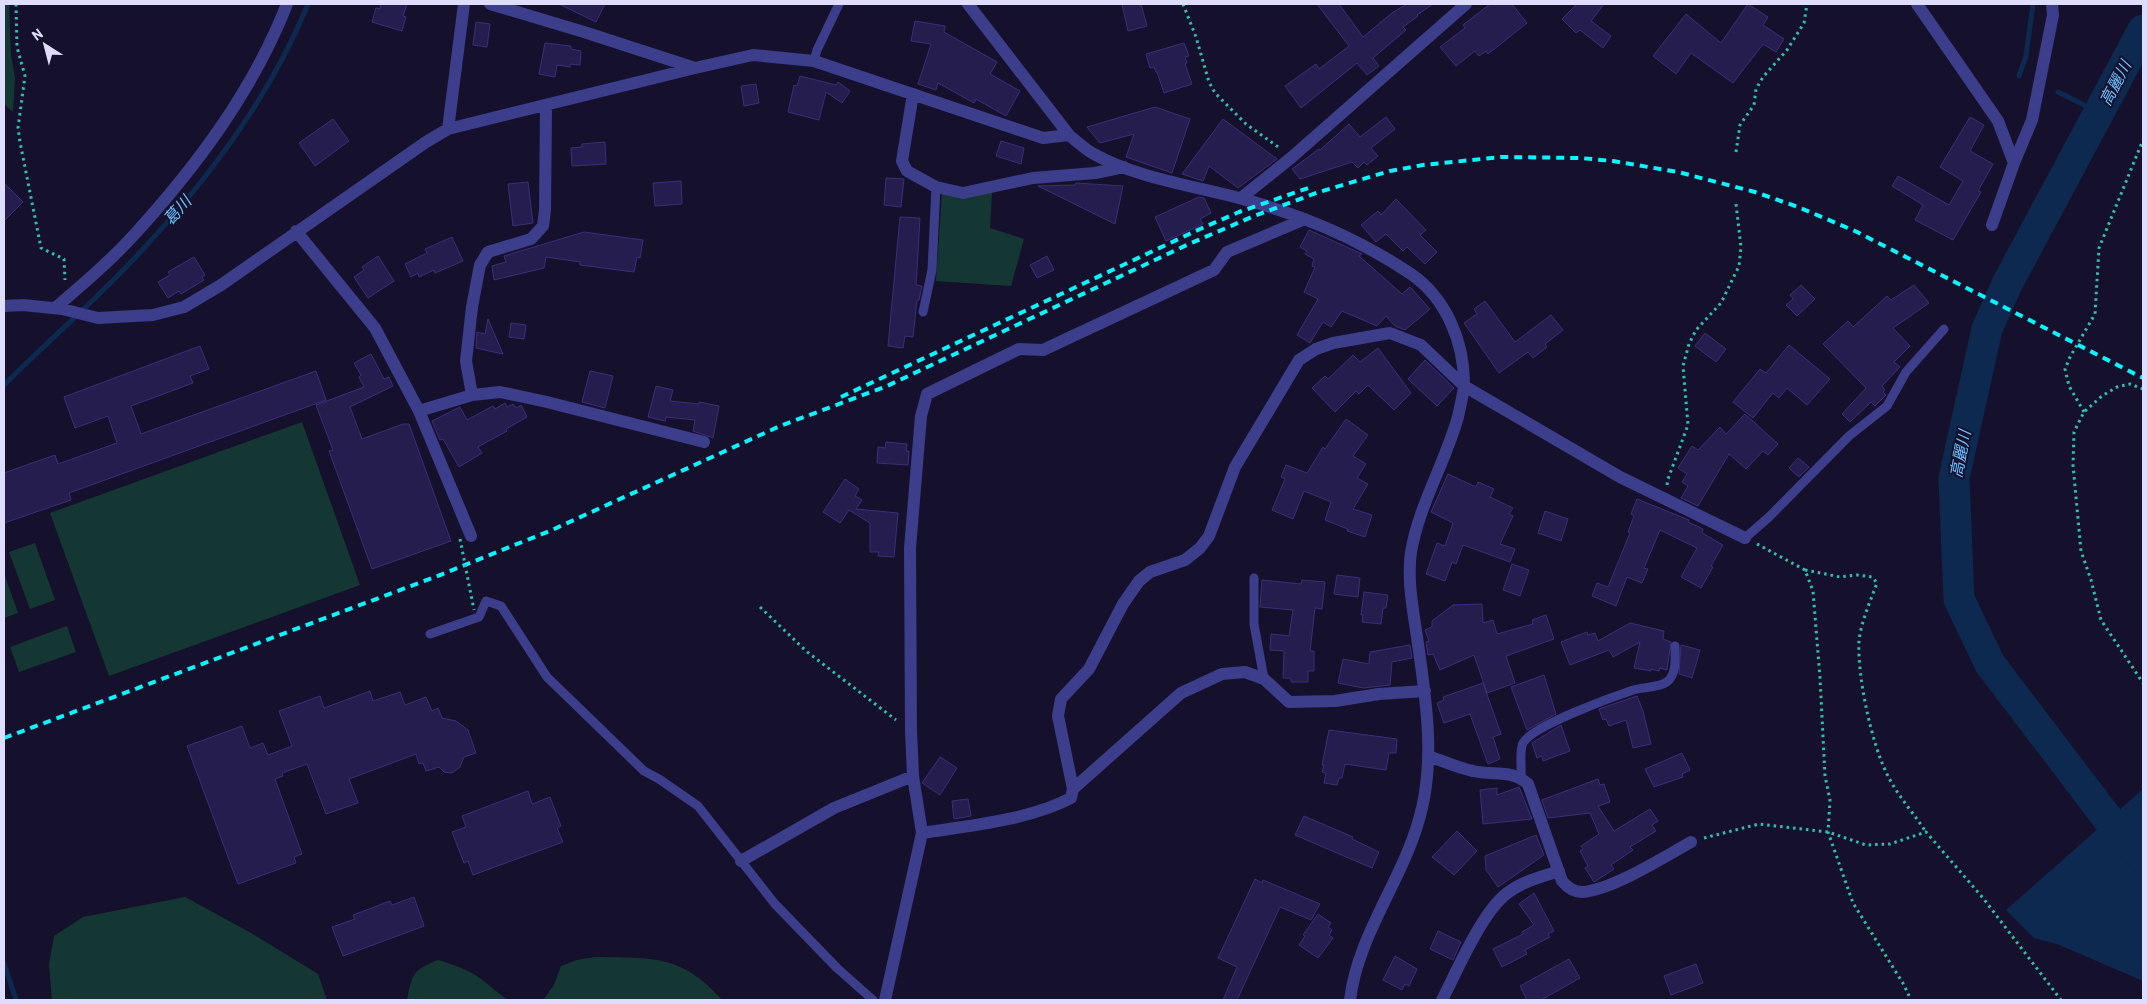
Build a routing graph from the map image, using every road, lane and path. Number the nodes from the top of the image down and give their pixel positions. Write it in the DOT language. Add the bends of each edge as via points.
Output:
graph roads {
  1 [pos="16,4"];
  2 [pos="287,4"];
  3 [pos="464,4"];
  4 [pos="490,4"];
  5 [pos="839,4"];
  6 [pos="968,4"];
  7 [pos="1183,4"];
  8 [pos="1466,4"];
  9 [pos="1807,4"];
  10 [pos="1916,4"];
  11 [pos="2052,4"];
  12 [pos="814,61"];
  13 [pos="695,68"];
  14 [pos="913,94"];
  15 [pos="546,106"];
  16 [pos="448,129"];
  17 [pos="1069,135"];
  18 [pos="2143,140"];
  19 [pos="1736,152"];
  20 [pos="1292,157"];
  21 [pos="2014,163"];
  22 [pos="1124,167"];
  23 [pos="936,187"];
  24 [pos="1241,198"];
  25 [pos="1736,204"];
  26 [pos="1305,219"];
  27 [pos="1992,225"];
  28 [pos="296,231"];
  29 [pos="61,305"];
  30 [pos="4,306"];
  31 [pos="923,312"];
  32 [pos="1944,328"];
  33 [pos="1464,386"];
  34 [pos="2143,389"];
  35 [pos="472,395"];
  36 [pos="419,411"];
  37 [pos="2084,412"];
  38 [pos="704,442"];
  39 [pos="1666,500"];
  40 [pos="465,538"];
  41 [pos="1745,538"];
  42 [pos="1805,570"];
  43 [pos="1254,578"];
  44 [pos="760,607"];
  45 [pos="474,610"];
  46 [pos="430,634"];
  47 [pos="1675,646"];
  48 [pos="1264,679"];
  49 [pos="2143,683"];
  50 [pos="1425,691"];
  51 [pos="911,731"];
  52 [pos="1428,756"];
  53 [pos="913,776"];
  54 [pos="1521,778"];
  55 [pos="1073,789"];
  56 [pos="1828,832"];
  57 [pos="1926,832"];
  58 [pos="922,834"];
  59 [pos="1691,842"];
  60 [pos="741,861"];
  61 [pos="1559,871"];
  62 [pos="1353,999"];
  63 [pos="873,1000"];
  64 [pos="885,1000"];
  65 [pos="1442,1000"];
  66 [pos="1911,1000"];
  67 [pos="2061,1000"];
  1 -- 29 [label="path" via="17,47 25,76 18,128 20,142 41,248 64,259"];
  2 -- 29 [label="street" via="255,74 220,129 133,236"];
  3 -- 16 [label="street"];
  4 -- 13 [label="street"];
  5 -- 12 [label="lane"];
  6 -- 17 [label="street"];
  7 -- 20 [label="path" via="1215,93 1246,124"];
  8 -- 20 [label="street"];
  9 -- 19 [label="path" via="1804,23 1756,89 1754,105 1740,125"];
  10 -- 21 [label="street" via="1998,121"];
  11 -- 21 [label="street" via="2053,15 2032,120"];
  12 -- 13 [label="street" via="754,55"];
  12 -- 14 [label="street"];
  13 -- 15 [label="street"];
  14 -- 17 [label="street" via="1043,138"];
  14 -- 23 [label="street" via="902,162 907,171"];
  15 -- 16 [label="street"];
  15 -- 35 [label="street" via="543,226 531,238 488,252 480,265 466,361"];
  16 -- 28 [label="street"];
  17 -- 22 [label="street" via="1090,152"];
  18 -- 37 [label="path" via="2099,248 2095,314 2065,369"];
  20 -- 24 [label="street"];
  21 -- 27 [label="street"];
  22 -- 23 [label="street" via="1034,178 963,193"];
  22 -- 24 [label="street"];
  23 -- 31 [label="lane" via="932,270"];
  24 -- 26 [label="street"];
  25 -- 39 [label="path" via="1741,248 1739,266 1721,303 1696,330 1689,344 1683,366 1688,425 1668,479"];
  26 -- 33 [label="street" via="1345,235 1420,281 1437,298 1456,337 1463,362"];
  26 -- 51 [label="street" via="1227,252 1214,270 1043,350 1019,349 927,394 921,416 910,548"];
  28 -- 29 [label="street" via="222,285 184,307 154,315 98,318"];
  28 -- 36 [label="street" via="375,328"];
  29 -- 30 [label="street"];
  32 -- 41 [label="lane" via="1906,372 1887,406 1849,436 1770,517"];
  33 -- 39 [label="street" via="1620,477"];
  33 -- 50 [label="street" via="1453,435 1420,518 1410,555 1411,598"];
  33 -- 55 [label="street" via="1421,346 1390,334 1333,343 1316,348 1299,360 1235,467 1209,536 1185,560 1150,572 1139,582 1123,604 1089,669 1061,699 1058,716"];
  34 -- 37 [label="path" via="2130,384 2117,386"];
  35 -- 36 [label="street"];
  35 -- 38 [label="street" via="500,392"];
  36 -- 40 [label="street"];
  37 -- 49 [label="path" via="2074,432 2073,465 2081,551 2101,620"];
  39 -- 41 [label="street"];
  40 -- 45 [label="path, bridge"];
  41 -- 42 [label="path"];
  42 -- 56 [label="path" via="1813,591 1825,776 1830,800"];
  42 -- 57 [label="path" via="1840,577 1872,576 1877,583 1859,641 1865,697 1876,745 1889,778"];
  43 -- 48 [label="lane" via="1254,624"];
  44 -- 51 [label="path" via="806,651"];
  46 -- 60 [label="lane" via="479,616 486,601 501,606 547,677 644,771 698,806"];
  47 -- 54 [label="lane" via="1674,672 1664,684 1596,703 1532,732 1522,744"];
  48 -- 50 [label="street" via="1289,702 1336,701"];
  48 -- 55 [label="street" via="1245,672 1222,674 1181,693"];
  50 -- 52 [label="street"];
  51 -- 53 [label="street"];
  52 -- 54 [label="street" via="1474,772 1509,773"];
  52 -- 62 [label="street" via="1422,809 1411,848 1365,946"];
  53 -- 58 [label="street"];
  53 -- 60 [label="street" via="834,808"];
  54 -- 61 [label="street" via="1528,784 1534,798"];
  55 -- 58 [label="street" via="1071,798 1060,803 990,823"];
  56 -- 57 [label="path" via="1866,845 1890,844"];
  56 -- 59 [label="path" via="1759,824"];
  56 -- 66 [label="path" via="1853,903"];
  57 -- 67 [label="path" via="1983,898"];
  58 -- 64 [label="street"];
  59 -- 61 [label="street" via="1648,867 1603,887 1580,892 1568,888"];
  60 -- 63 [label="lane" via="775,904"];
  61 -- 65 [label="street" via="1521,884 1494,905"];
}
